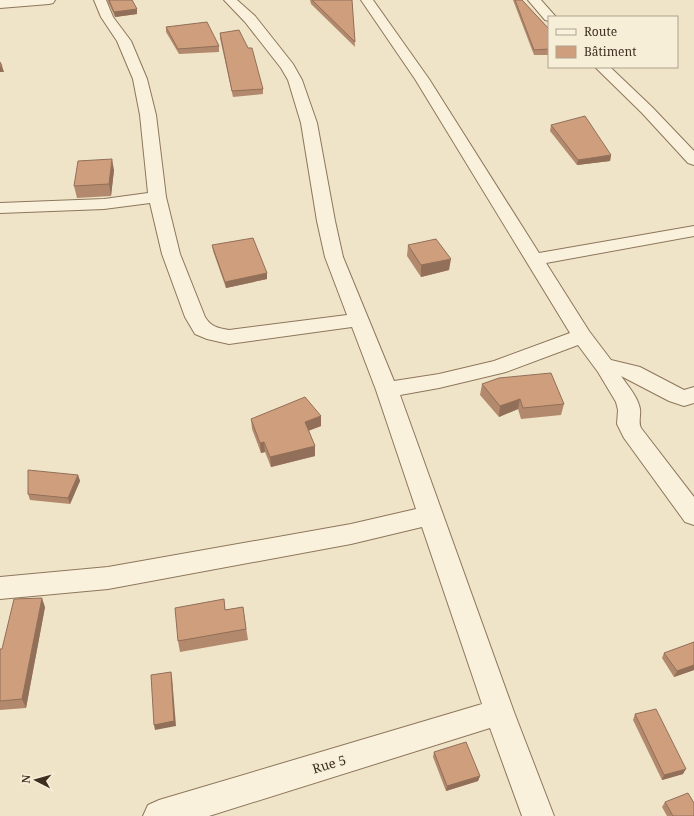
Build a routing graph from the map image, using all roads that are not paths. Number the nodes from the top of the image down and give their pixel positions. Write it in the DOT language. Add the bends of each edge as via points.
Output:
graph roads {
  1 [pos="48,0"];
  2 [pos="100,0"];
  3 [pos="230,0"];
  4 [pos="367,0"];
  5 [pos="534,0"];
  6 [pos="5,2"];
  7 [pos="549,16"];
  8 [pos="603,68"];
  9 [pos="694,160"];
  10 [pos="157,197"];
  11 [pos="0,208"];
  12 [pos="694,231"];
  13 [pos="534,259"];
  14 [pos="359,320"];
  15 [pos="582,336"];
  16 [pos="605,367"];
  17 [pos="387,390"];
  18 [pos="694,395"];
  19 [pos="430,515"];
  20 [pos="694,515"];
  21 [pos="0,588"];
  22 [pos="499,712"];
  23 [pos="159,816"];
  24 [pos="538,816"];
  1 -- 6 [label="street"];
  2 -- 10 [label="street" via="110,23 124,42 140,79 148,115"];
  3 -- 14 [label="street" via="250,19 296,80 309,123 334,257"];
  4 -- 13 [label="street" via="422,79"];
  5 -- 7 [label="street"];
  8 -- 9 [label="street"];
  10 -- 11 [label="street" via="104,204"];
  10 -- 14 [label="street" via="171,254 202,329 229,337"];
  12 -- 13 [label="street"];
  13 -- 15 [label="street"];
  14 -- 17 [label="street"];
  15 -- 16 [label="street"];
  15 -- 17 [label="street" via="499,367"];
  16 -- 18 [label="street" via="633,372 677,396 684,398"];
  16 -- 20 [label="street" via="627,402 628,424 632,432"];
  17 -- 19 [label="street"];
  19 -- 21 [label="street" via="351,534 108,578"];
  19 -- 22 [label="street"];
  22 -- 23 [label="street, Rue 5"];
  22 -- 24 [label="street"];
}
